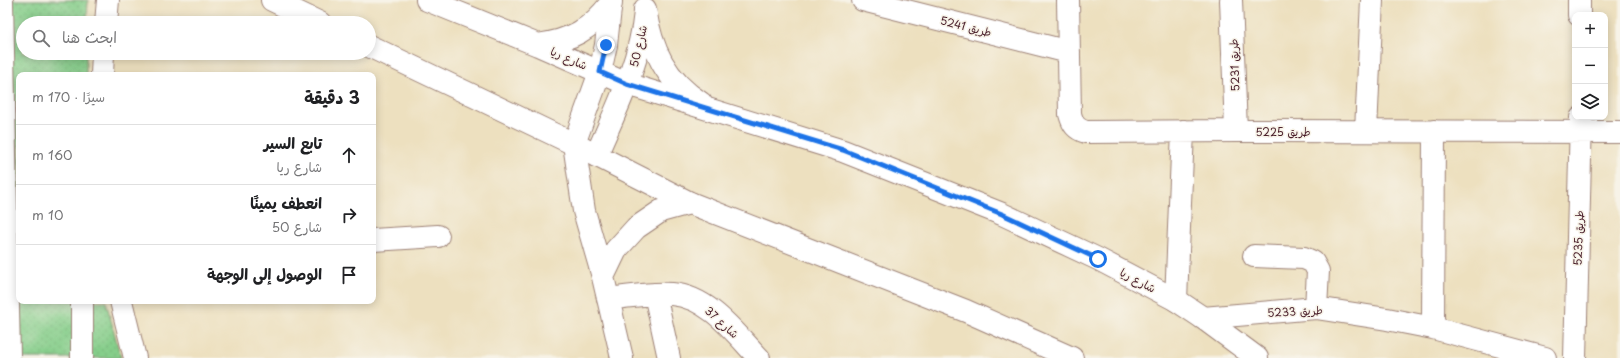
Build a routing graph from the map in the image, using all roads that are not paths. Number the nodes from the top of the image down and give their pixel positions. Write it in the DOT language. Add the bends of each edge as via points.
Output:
graph roads {
  1 [pos="2,0"];
  2 [pos="108,0"];
  3 [pos="272,0"];
  4 [pos="427,0"];
  5 [pos="862,0"];
  6 [pos="1068,0"];
  7 [pos="1231,0"];
  8 [pos="1372,0"];
  9 [pos="1579,0"];
  10 [pos="611,2"];
  11 [pos="645,5"];
  12 [pos="1580,12"];
  13 [pos="107,16"];
  14 [pos="305,16"];
  15 [pos="538,45"];
  16 [pos="376,49"];
  17 [pos="1069,52"];
  18 [pos="103,60"];
  19 [pos="102,72"];
  20 [pos="600,72"];
  21 [pos="627,84"];
  22 [pos="728,115"];
  23 [pos="1581,124"];
  24 [pos="1182,131"];
  25 [pos="1236,131"];
  26 [pos="1366,131"];
  27 [pos="1434,131"];
  28 [pos="1620,132"];
  29 [pos="574,144"];
  30 [pos="596,156"];
  31 [pos="12,186"];
  32 [pos="690,203"];
  33 [pos="438,236"];
  34 [pos="376,240"];
  35 [pos="1254,256"];
  36 [pos="603,277"];
  37 [pos="655,294"];
  38 [pos="608,299"];
  39 [pos="1176,300"];
  40 [pos="82,304"];
  41 [pos="122,304"];
  42 [pos="1316,308"];
  43 [pos="1203,318"];
  44 [pos="1433,328"];
  45 [pos="9,358"];
  46 [pos="82,358"];
  47 [pos="135,358"];
  48 [pos="622,358"];
  49 [pos="669,358"];
  50 [pos="759,358"];
  51 [pos="1072,358"];
  52 [pos="1257,358"];
  53 [pos="1545,358"];
  54 [pos="1575,358"];
  1 -- 31 [label="street"];
  2 -- 13 [label="street"];
  3 -- 14 [label="street"];
  4 -- 15 [label="street, شارع ريا"];
  5 -- 17 [label="street, طريق 5241"];
  6 -- 17 [label="street, طريق 5225"];
  7 -- 25 [label="street, طريق 5231"];
  8 -- 26 [label="street"];
  9 -- 12 [label="street"];
  10 -- 15 [label="street" via="601,17 588,28 572,37"];
  10 -- 20 [label="street"];
  11 -- 21 [label="street, شارع 50" via="640,47"];
  11 -- 22 [label="street" via="650,36 664,67 691,96"];
  15 -- 20 [label="street, شارع ريا"];
  16 -- 29 [label="street"];
  17 -- 24 [label="street, طريق 5225" via="1070,114 1072,123 1078,130"];
  18 -- 19 [label="street"];
  20 -- 21 [label="street, شارع ريا"];
  20 -- 29 [label="street"];
  21 -- 22 [label="street, شارع ريا"];
  21 -- 30 [label="street, شارع 50"];
  22 -- 39 [label="street, شارع ريا" via="843,150 1002,214 1098,259"];
  23 -- 27 [label="street, طريق 5225"];
  23 -- 28 [label="street, طريق 5225"];
  23 -- 54 [label="street, طريق 5235"];
  24 -- 25 [label="street, طريق 5225"];
  24 -- 39 [label="street"];
  25 -- 26 [label="street, طريق 5225"];
  26 -- 27 [label="street, طريق 5225"];
  27 -- 44 [label="street"];
  29 -- 30 [label="street"];
  29 -- 36 [label="street" via="584,211"];
  30 -- 32 [label="street"];
  31 -- 45 [label="street"];
  32 -- 36 [label="street" via="661,211 636,228 616,250"];
  32 -- 51 [label="street" via="966,311"];
  33 -- 34 [label="street"];
  35 -- 42 [label="street" via="1304,258 1313,262 1318,271"];
  36 -- 38 [label="street"];
  37 -- 38 [label="street, شارع 37"];
  37 -- 49 [label="street"];
  37 -- 50 [label="street, شارع 37" via="689,298 709,308"];
  38 -- 48 [label="street"];
  39 -- 43 [label="street, شارع ريا"];
  40 -- 46 [label="street"];
  41 -- 47 [label="street"];
  42 -- 43 [label="street, طريق 5233"];
  42 -- 44 [label="street, طريق 5233"];
  43 -- 52 [label="street, شارع ريا"];
  44 -- 53 [label="street, طريق 5233"];
}
